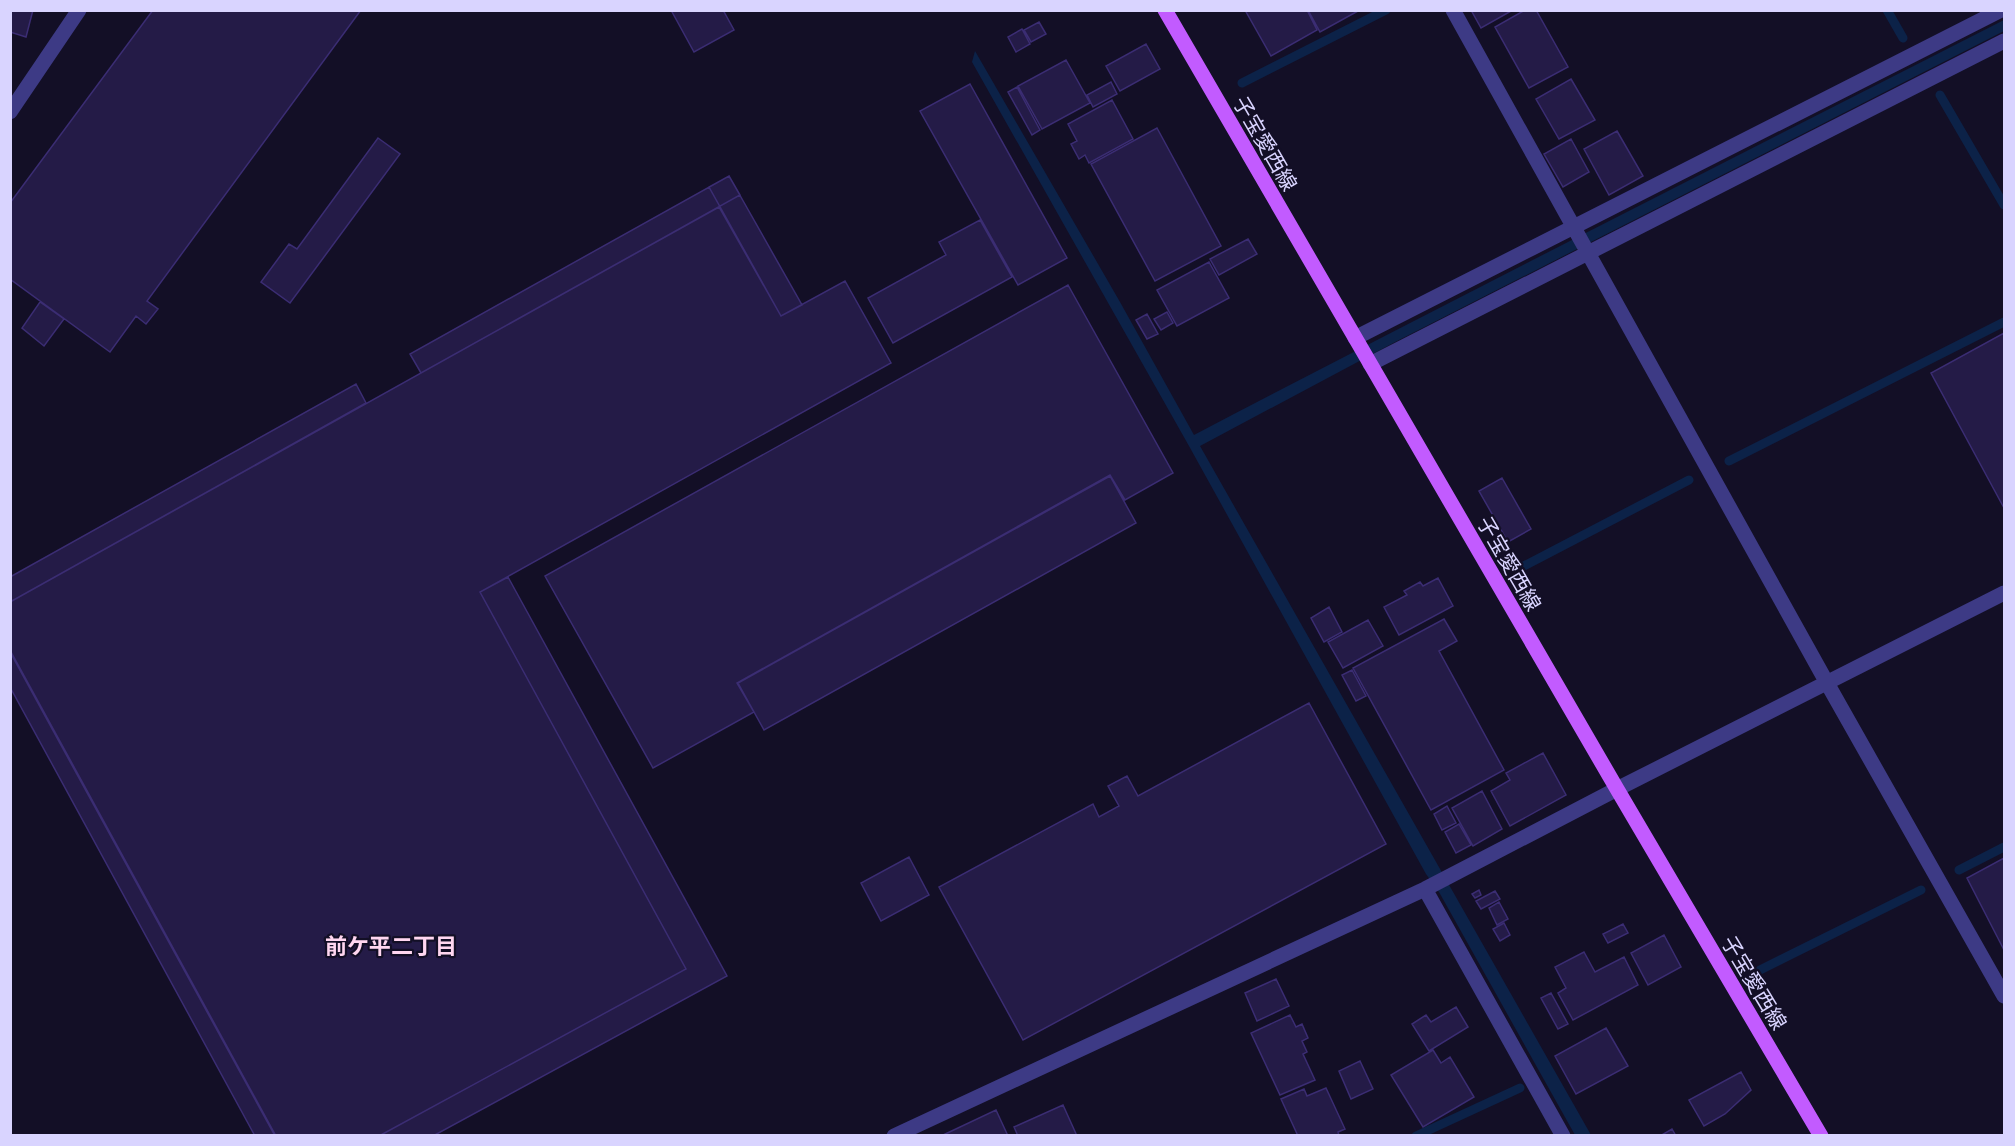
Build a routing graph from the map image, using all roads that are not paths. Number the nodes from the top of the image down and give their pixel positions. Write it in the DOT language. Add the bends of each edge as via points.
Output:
graph roads {
  1 [pos="79,10"];
  2 [pos="1165,10"];
  3 [pos="1453,10"];
  4 [pos="2001,10"];
  5 [pos="2004,41"];
  6 [pos="10,112"];
  7 [pos="1573,227"];
  8 [pos="1588,253"];
  9 [pos="1355,338"];
  10 [pos="1370,364"];
  11 [pos="2004,593"];
  12 [pos="1827,683"];
  13 [pos="1617,789"];
  14 [pos="1425,890"];
  15 [pos="2004,996"];
  16 [pos="894,1136"];
  17 [pos="1563,1136"];
  18 [pos="1821,1136"];
  1 -- 6 [label="street"];
  2 -- 9 [label="main road, 子宝愛西線"];
  3 -- 7 [label="street"];
  4 -- 7 [label="street"];
  5 -- 8 [label="street"];
  7 -- 8 [label="street"];
  7 -- 9 [label="street"];
  8 -- 10 [label="street"];
  8 -- 12 [label="street"];
  9 -- 10 [label="main road, 子宝愛西線"];
  10 -- 13 [label="main road, 子宝愛西線"];
  11 -- 12 [label="street"];
  12 -- 13 [label="street"];
  12 -- 15 [label="street"];
  13 -- 14 [label="street"];
  13 -- 18 [label="main road, 子宝愛西線"];
  14 -- 16 [label="street"];
  14 -- 17 [label="street"];
}
